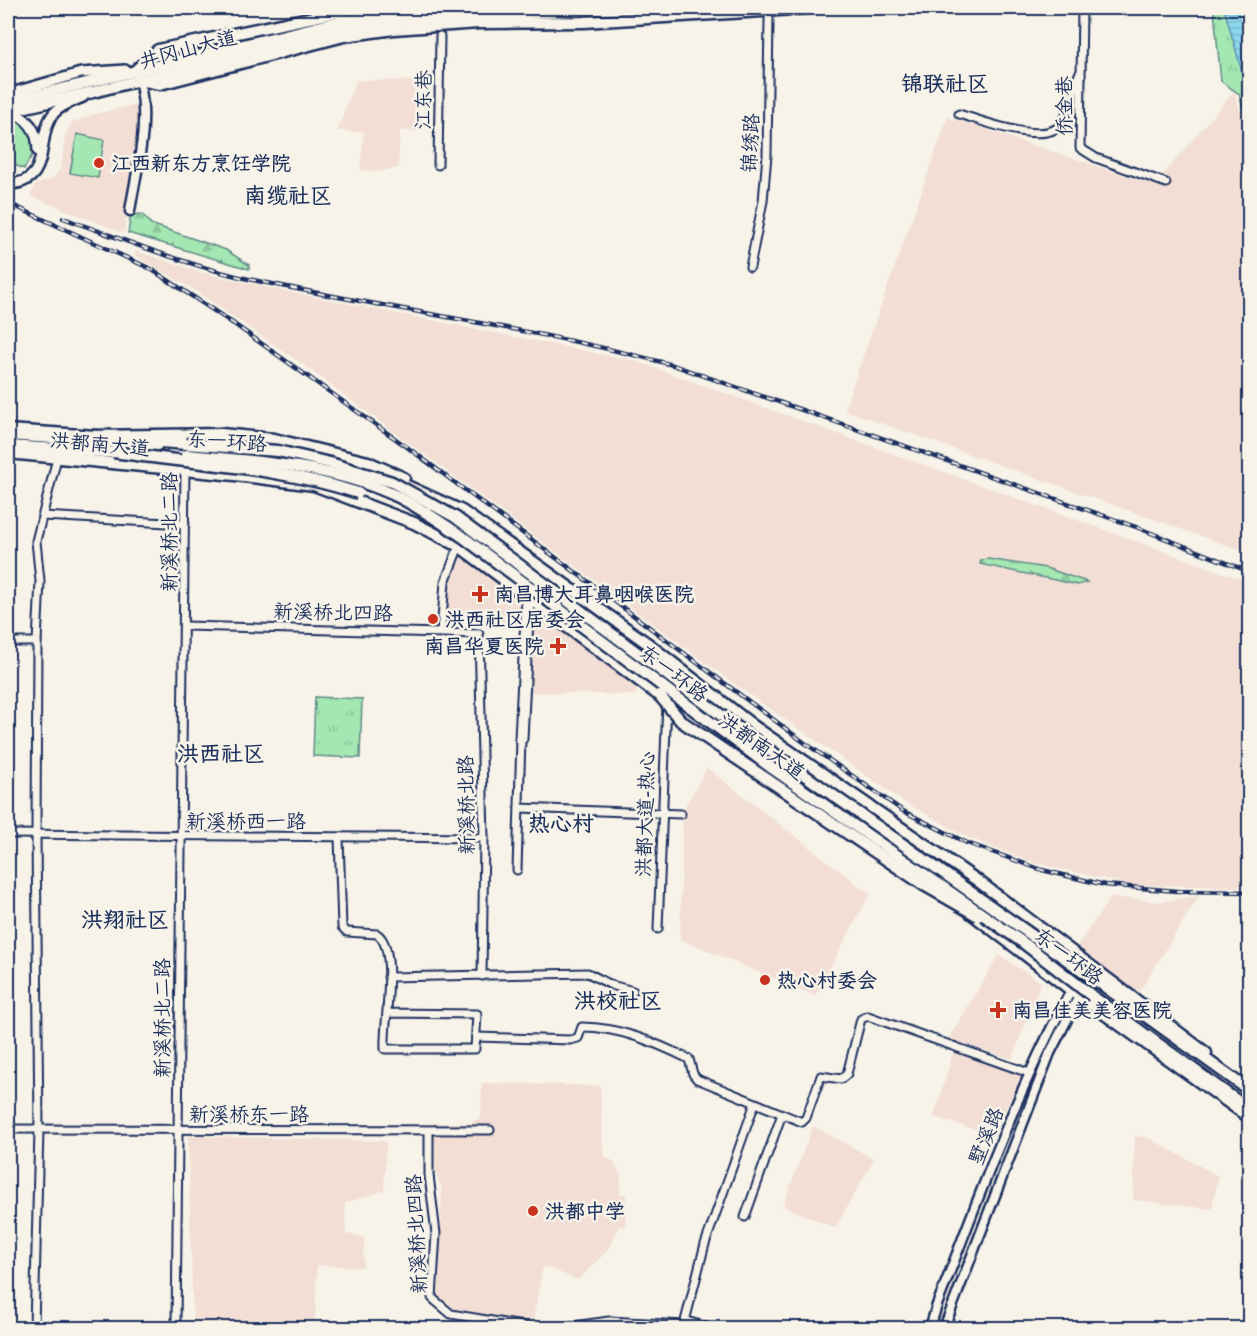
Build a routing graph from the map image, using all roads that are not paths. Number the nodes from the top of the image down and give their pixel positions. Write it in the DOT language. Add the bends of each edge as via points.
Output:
graph roads {
  1 [pos="356,8"];
  2 [pos="514,8"];
  3 [pos="631,8"];
  4 [pos="810,8"];
  5 [pos="1082,8"];
  6 [pos="769,19"];
  7 [pos="440,36"];
  8 [pos="1081,69"];
  9 [pos="138,75"];
  10 [pos="93,92"];
  11 [pos="8,93"];
  12 [pos="8,102"];
  13 [pos="8,112"];
  14 [pos="959,114"];
  15 [pos="438,165"];
  16 [pos="30,173"];
  17 [pos="12,181"];
  18 [pos="1166,183"];
  19 [pos="129,212"];
  20 [pos="750,267"];
  21 [pos="8,430"];
  22 [pos="8,435"];
  23 [pos="90,436"];
  24 [pos="8,446"];
  25 [pos="114,452"];
  26 [pos="8,453"];
  27 [pos="186,455"];
  28 [pos="57,458"];
  29 [pos="185,470"];
  30 [pos="462,511"];
  31 [pos="43,516"];
  32 [pos="185,524"];
  33 [pos="456,544"];
  34 [pos="528,598"];
  35 [pos="185,626"];
  36 [pos="441,631"];
  37 [pos="479,634"];
  38 [pos="8,642"];
  39 [pos="37,642"];
  40 [pos="663,698"];
  41 [pos="519,808"];
  42 [pos="660,813"];
  43 [pos="681,814"];
  44 [pos="8,834"];
  45 [pos="36,834"];
  46 [pos="179,837"];
  47 [pos="339,838"];
  48 [pos="483,838"];
  49 [pos="517,870"];
  50 [pos="658,929"];
  51 [pos="1025,944"];
  52 [pos="1088,962"];
  53 [pos="1102,973"];
  54 [pos="388,976"];
  55 [pos="482,976"];
  56 [pos="633,992"];
  57 [pos="1076,993"];
  58 [pos="387,1013"];
  59 [pos="476,1037"];
  60 [pos="1029,1073"];
  61 [pos="1250,1085"];
  62 [pos="1250,1090"];
  63 [pos="755,1102"];
  64 [pos="1250,1110"];
  65 [pos="782,1114"];
  66 [pos="1250,1118"];
  67 [pos="8,1129"];
  68 [pos="39,1130"];
  69 [pos="178,1130"];
  70 [pos="490,1130"];
  71 [pos="429,1131"];
  72 [pos="745,1217"];
  73 [pos="684,1325"];
  74 [pos="34,1329"];
  75 [pos="176,1329"];
  76 [pos="535,1329"];
  77 [pos="559,1329"];
  78 [pos="711,1329"];
  79 [pos="930,1329"];
  80 [pos="944,1329"];
  1 -- 9 [label="main road" via="158,50"];
  2 -- 9 [label="main road, 井冈山大道" via="402,12 342,21"];
  3 -- 9 [label="main road, 井冈山大道" via="402,19 349,27"];
  4 -- 9 [label="main road" via="394,29 344,36 160,84"];
  5 -- 8 [label="street, 侨金巷"];
  6 -- 20 [label="street, 锦绣路" via="767,155"];
  7 -- 15 [label="street, 江东巷"];
  8 -- 14 [label="street" via="1062,123 1055,129 1009,130"];
  8 -- 18 [label="street, 侨金巷" via="1080,148 1096,158"];
  9 -- 10 [label="main road, 井冈山大道"];
  9 -- 11 [label="main road" via="81,73"];
  9 -- 12 [label="main road, 井冈山大道"];
  9 -- 19 [label="street" via="144,126"];
  10 -- 13 [label="main road, 井冈山大道"];
  10 -- 16 [label="main road" via="54,113 47,125 40,163"];
  13 -- 16 [label="main road" via="34,129 38,150"];
  16 -- 17 [label="main road"];
  21 -- 23 [label="main road, 东一环路"];
  22 -- 30 [label="main road, 洪都南大道" via="324,458 408,484"];
  23 -- 30 [label="main road" via="232,435 311,446 368,462"];
  23 -- 62 [label="main road, 东一环路, bridge" via="278,451 392,482 445,511 749,735"];
  24 -- 25 [label="main road, 东一环路"];
  25 -- 27 [label="main road, 东一环路, bridge"];
  25 -- 33 [label="main road, bridge" via="316,479 416,517"];
  26 -- 28 [label="main road, 洪都南大道"];
  27 -- 29 [label="street, 新溪桥北二路"];
  27 -- 51 [label="main road, 东一环路, bridge" via="278,463 329,474 391,494 431,516 773,769"];
  28 -- 29 [label="main road, 洪都南大道"];
  28 -- 31 [label="street"];
  29 -- 32 [label="street, 新溪桥北二路"];
  29 -- 33 [label="main road, 洪都南大道" via="314,485 380,509"];
  30 -- 52 [label="main road, 洪都南大道" via="647,643 752,725"];
  31 -- 32 [label="street"];
  31 -- 39 [label="street" via="36,541 40,581"];
  32 -- 35 [label="street, 新溪桥北二路"];
  33 -- 34 [label="main road, 洪都南大道"];
  33 -- 36 [label="street" via="445,582"];
  34 -- 40 [label="main road, 洪都南大道"];
  34 -- 41 [label="street"];
  35 -- 36 [label="street, 新溪桥北四路"];
  35 -- 46 [label="street, 新溪桥北二路"];
  36 -- 37 [label="street, 新溪桥北四路"];
  37 -- 48 [label="street, 新溪桥北路"];
  38 -- 39 [label="street"];
  39 -- 45 [label="street"];
  40 -- 42 [label="street, 洪都大道-热心"];
  40 -- 51 [label="main road, bridge" via="681,721 924,885"];
  40 -- 57 [label="main road, 洪都南大道" via="946,893"];
  41 -- 42 [label="street"];
  41 -- 49 [label="street"];
  42 -- 43 [label="street"];
  42 -- 50 [label="street, 洪都大道-热心"];
  44 -- 45 [label="street, 新溪桥西一路"];
  45 -- 46 [label="street, 新溪桥西一路"];
  45 -- 68 [label="street"];
  46 -- 47 [label="street, 新溪桥西一路"];
  46 -- 69 [label="street, 新溪桥北二路"];
  47 -- 48 [label="street, 新溪桥西一路"];
  47 -- 54 [label="street" via="341,925 347,932 377,934 385,941"];
  48 -- 55 [label="street, 新溪桥北路"];
  51 -- 64 [label="main road, 东一环路, bridge"];
  52 -- 53 [label="main road, 洪都南大道"];
  52 -- 57 [label="street, 墅溪路"];
  53 -- 57 [label="street, 墅溪路"];
  53 -- 61 [label="main road, 洪都南大道"];
  54 -- 55 [label="street"];
  54 -- 58 [label="street"];
  55 -- 56 [label="street" via="588,974"];
  57 -- 60 [label="street, 墅溪路" via="1044,1038"];
  57 -- 66 [label="main road, 洪都南大道"];
  57 -- 80 [label="street, 墅溪路"];
  58 -- 59 [label="street" via="477,1014"];
  58 -- 59 [label="street" via="385,1049 475,1049"];
  59 -- 63 [label="street" via="570,1040 578,1038 582,1028 616,1030 689,1059 697,1079"];
  60 -- 65 [label="street" via="868,1016 861,1019 844,1078 821,1076 805,1121"];
  60 -- 79 [label="street, 墅溪路"];
  63 -- 65 [label="street"];
  63 -- 73 [label="street" via="705,1244"];
  65 -- 72 [label="street"];
  67 -- 68 [label="street, 新溪桥东一路"];
  68 -- 69 [label="street, 新溪桥东一路"];
  68 -- 74 [label="street"];
  69 -- 71 [label="street, 新溪桥东一路"];
  69 -- 75 [label="street, 新溪桥北二路"];
  70 -- 71 [label="street, 新溪桥东一路"];
  71 -- 76 [label="street, 新溪桥北四路" via="436,1234 432,1298 451,1314"];
  73 -- 77 [label="street" via="609,1321"];
  73 -- 78 [label="street" via="690,1322"];
}
